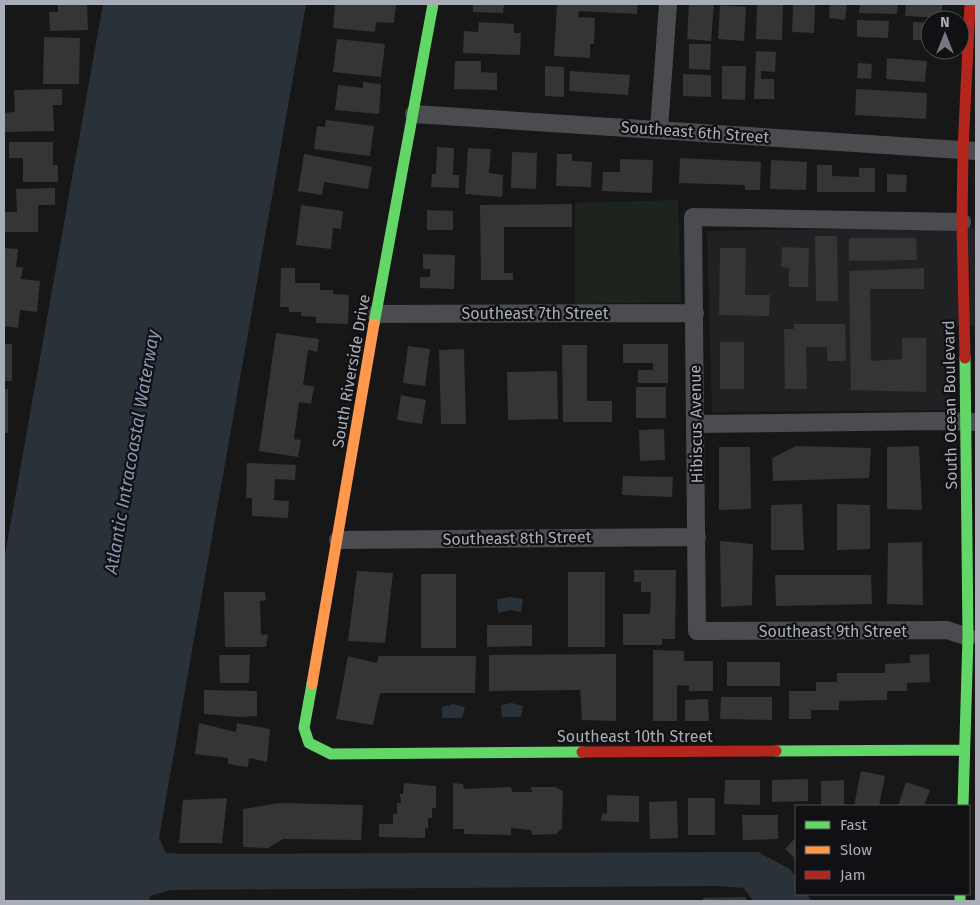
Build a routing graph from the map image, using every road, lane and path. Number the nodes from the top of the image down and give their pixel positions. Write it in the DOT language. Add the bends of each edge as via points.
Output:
graph roads {
  1 [pos="433,4"];
  2 [pos="668,4"];
  3 [pos="970,4"];
  4 [pos="414,114"];
  5 [pos="658,129"];
  6 [pos="970,150"];
  7 [pos="962,222"];
  8 [pos="694,312"];
  9 [pos="376,314"];
  10 [pos="972,422"];
  11 [pos="696,424"];
  12 [pos="696,537"];
  13 [pos="338,540"];
  14 [pos="697,630"];
  15 [pos="968,637"];
  16 [pos="309,743"];
  17 [pos="964,750"];
  18 [pos="962,805"];
  1 -- 4 [label="street, South Riverside Drive"];
  2 -- 5 [label="street"];
  3 -- 6 [label="street, South Ocean Boulevard"];
  4 -- 5 [label="street, Southeast 6th Street"];
  4 -- 9 [label="street, South Riverside Drive"];
  5 -- 6 [label="street, Southeast 6th Street"];
  6 -- 7 [label="street, South Ocean Boulevard"];
  7 -- 8 [label="street, Hibiscus Avenue" via="692,217"];
  7 -- 10 [label="street, South Ocean Boulevard"];
  8 -- 9 [label="street, Southeast 7th Street"];
  8 -- 11 [label="street, Hibiscus Avenue"];
  9 -- 13 [label="street, South Riverside Drive"];
  10 -- 11 [label="street"];
  10 -- 15 [label="street, South Ocean Boulevard"];
  11 -- 12 [label="street, Hibiscus Avenue"];
  12 -- 13 [label="street, Southeast 8th Street"];
  12 -- 14 [label="street, Hibiscus Avenue"];
  13 -- 16 [label="street, South Riverside Drive" via="304,728"];
  14 -- 15 [label="street, Southeast 9th Street" via="947,630"];
  15 -- 17 [label="street, South Ocean Boulevard"];
  16 -- 17 [label="street, Southeast 10th Street" via="330,754"];
  17 -- 18 [label="street, South Ocean Boulevard"];
}
